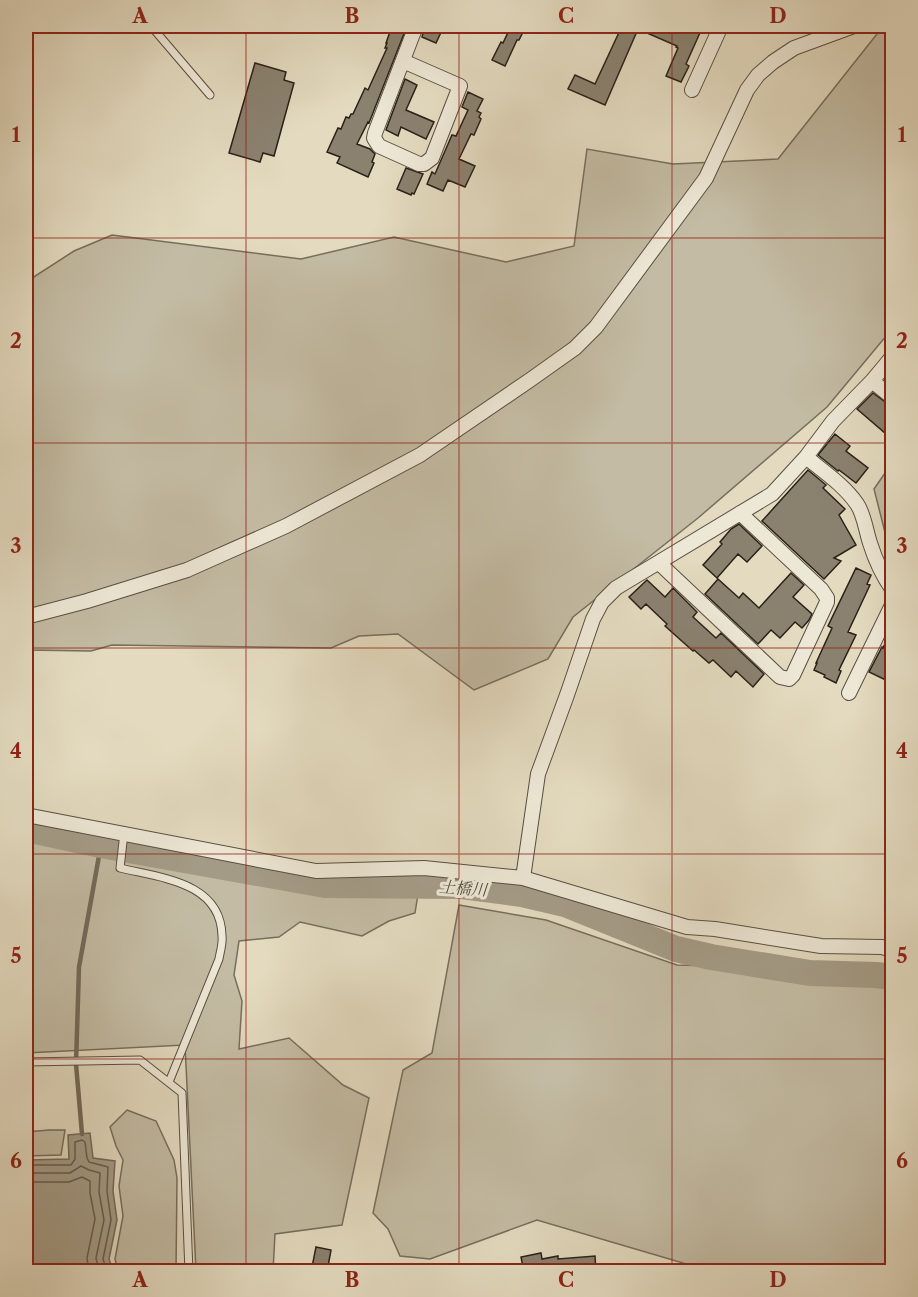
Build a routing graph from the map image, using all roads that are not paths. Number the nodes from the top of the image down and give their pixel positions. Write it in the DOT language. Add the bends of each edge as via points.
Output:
graph roads {
  1 [pos="151,26"];
  2 [pos="416,26"];
  3 [pos="721,26"];
  4 [pos="854,26"];
  5 [pos="403,61"];
  6 [pos="692,90"];
  7 [pos="210,95"];
  8 [pos="892,357"];
  9 [pos="872,381"];
  10 [pos="892,397"];
  11 [pos="806,457"];
  12 [pos="740,513"];
  13 [pos="659,563"];
  14 [pos="892,589"];
  15 [pos="892,605"];
  16 [pos="26,617"];
  17 [pos="849,693"];
  18 [pos="26,814"];
  19 [pos="124,833"];
  20 [pos="524,878"];
  21 [pos="892,950"];
  22 [pos="26,1062"];
  23 [pos="169,1082"];
  24 [pos="189,1272"];
  1 -- 7 [label="lane"];
  2 -- 5 [label="street"];
  3 -- 6 [label="street"];
  4 -- 16 [label="street" via="794,48 758,75 747,90 706,178 687,206 596,327 557,361 420,454 286,526 187,570"];
  5 -- 5 [label="street" via="374,138 379,146 424,164 432,158 460,86"];
  8 -- 9 [label="street"];
  9 -- 10 [label="street"];
  9 -- 11 [label="street" via="833,421"];
  11 -- 12 [label="street" via="772,494"];
  11 -- 14 [label="street" via="857,504 870,545"];
  12 -- 13 [label="street"];
  12 -- 13 [label="street" via="826,598 789,679 780,677"];
  13 -- 20 [label="street" via="616,588 593,619 538,774"];
  15 -- 17 [label="street"];
  18 -- 19 [label="street"];
  19 -- 20 [label="street" via="316,871 424,868"];
  19 -- 23 [label="lane" via="120,868 183,883 215,906 221,922 219,959"];
  20 -- 21 [label="street" via="687,927 821,946"];
  22 -- 23 [label="lane" via="140,1060"];
  23 -- 24 [label="lane" via="183,1093"];
}
